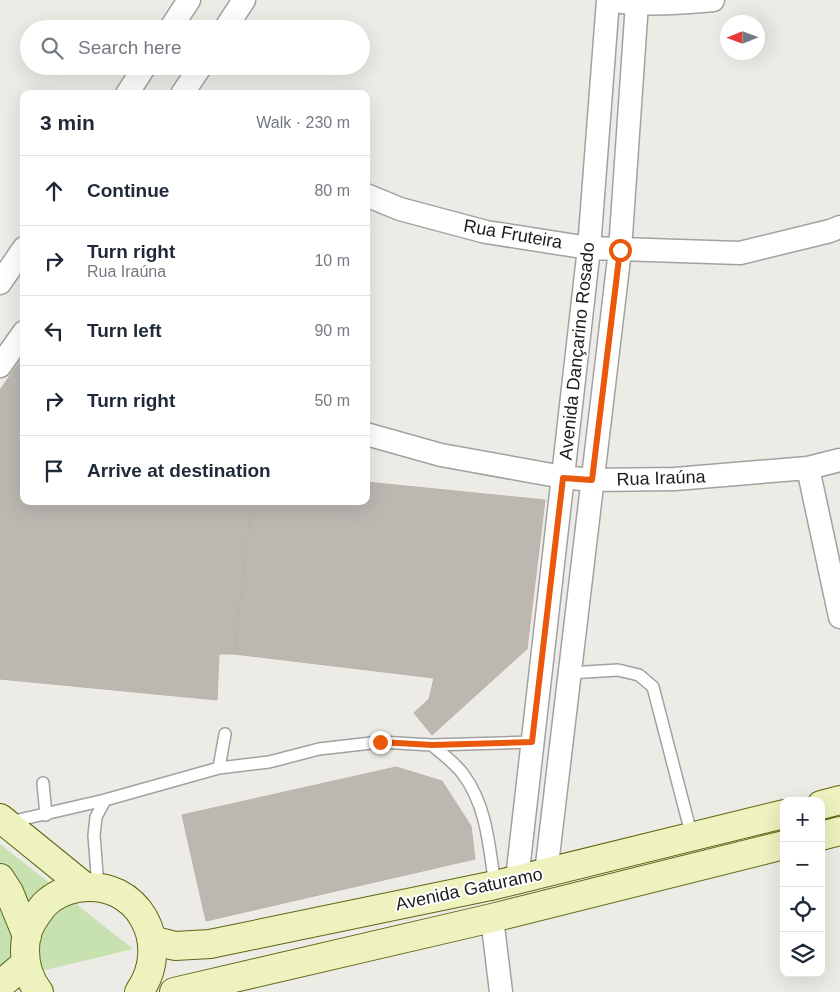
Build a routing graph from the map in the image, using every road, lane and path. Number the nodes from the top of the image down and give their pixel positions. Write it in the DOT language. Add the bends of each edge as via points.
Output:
graph roads {
  1 [pos="189,0"];
  2 [pos="244,0"];
  3 [pos="608,0"];
  4 [pos="713,0"];
  5 [pos="636,3"];
  6 [pos="176,20"];
  7 [pos="231,20"];
  8 [pos="139,75"];
  9 [pos="195,75"];
  10 [pos="130,90"];
  11 [pos="185,90"];
  12 [pos="370,197"];
  13 [pos="840,227"];
  14 [pos="589,248"];
  15 [pos="620,250"];
  16 [pos="20,254"];
  17 [pos="0,283"];
  18 [pos="20,338"];
  19 [pos="0,366"];
  20 [pos="370,435"];
  21 [pos="840,460"];
  22 [pos="808,468"];
  23 [pos="563,478"];
  24 [pos="592,480"];
  25 [pos="840,617"];
  26 [pos="543,652"];
  27 [pos="570,664"];
  28 [pos="225,734"];
  29 [pos="532,742"];
  30 [pos="432,745"];
  31 [pos="219,768"];
  32 [pos="43,783"];
  33 [pos="105,800"];
  34 [pos="840,800"];
  35 [pos="825,804"];
  36 [pos="46,815"];
  37 [pos="780,815"];
  38 [pos="3,821"];
  39 [pos="840,831"];
  40 [pos="825,835"];
  41 [pos="692,837"];
  42 [pos="780,846"];
  43 [pos="546,873"];
  44 [pos="0,878"];
  45 [pos="506,882"];
  46 [pos="91,887"];
  47 [pos="492,918"];
  48 [pos="27,936"];
  49 [pos="152,940"];
  50 [pos="26,963"];
  51 [pos="0,985"];
  52 [pos="187,991"];
  53 [pos="39,992"];
  54 [pos="139,992"];
  55 [pos="501,992"];
  1 -- 6 [label="street"];
  2 -- 7 [label="street"];
  3 -- 5 [label="street"];
  3 -- 14 [label="street, Avenida Dançarino Rosado"];
  4 -- 5 [label="street"];
  5 -- 15 [label="street, Avenida Dançarino Rosado"];
  8 -- 10 [label="street"];
  9 -- 11 [label="street"];
  12 -- 14 [label="street, Rua Fruteira" via="400,209 486,232"];
  13 -- 15 [label="street, Rua Fruteira" via="740,253"];
  14 -- 15 [label="street, Rua Fruteira"];
  14 -- 23 [label="street, Avenida Dançarino Rosado"];
  15 -- 24 [label="street, Avenida Dançarino Rosado"];
  16 -- 17 [label="street"];
  18 -- 19 [label="street"];
  20 -- 23 [label="street, Rua Iraúna" via="441,455"];
  21 -- 22 [label="street, Rua Iraúna"];
  22 -- 24 [label="street, Rua Iraúna" via="675,479"];
  22 -- 25 [label="street"];
  23 -- 24 [label="street, Rua Iraúna"];
  23 -- 26 [label="street, Avenida Dançarino Rosado"];
  24 -- 27 [label="street, Avenida Dançarino Rosado"];
  26 -- 27 [label="street"];
  26 -- 29 [label="street, Avenida Dançarino Rosado"];
  27 -- 41 [label="lane" via="639,675 653,687"];
  27 -- 43 [label="street, Avenida Dançarino Rosado"];
  28 -- 31 [label="lane"];
  29 -- 30 [label="lane"];
  29 -- 45 [label="street, Avenida Dançarino Rosado"];
  30 -- 31 [label="lane" via="380,742"];
  30 -- 45 [label="lane" via="463,773 477,796"];
  31 -- 33 [label="lane"];
  32 -- 36 [label="lane"];
  33 -- 36 [label="lane"];
  33 -- 46 [label="lane" via="96,818"];
  34 -- 35 [label="main road"];
  36 -- 38 [label="lane"];
  37 -- 41 [label="main road, Avenida Gaturamo"];
  38 -- 46 [label="main road"];
  39 -- 40 [label="main road"];
  41 -- 43 [label="main road, Avenida Gaturamo"];
  42 -- 47 [label="main road, Avenida Gaturamo"];
  43 -- 45 [label="main road, Avenida Gaturamo"];
  44 -- 48 [label="main road"];
  45 -- 49 [label="main road, Avenida Gaturamo" via="210,944 175,946"];
  46 -- 48 [label="main road" via="71,889 48,902 31,923"];
  46 -- 49 [label="main road" via="111,891 134,905 146,921"];
  47 -- 52 [label="main road, Avenida Gaturamo"];
  47 -- 55 [label="street"];
  48 -- 50 [label="main road"];
  49 -- 54 [label="main road" via="152,967"];
  50 -- 51 [label="main road"];
  50 -- 53 [label="main road" via="29,976"];
}
